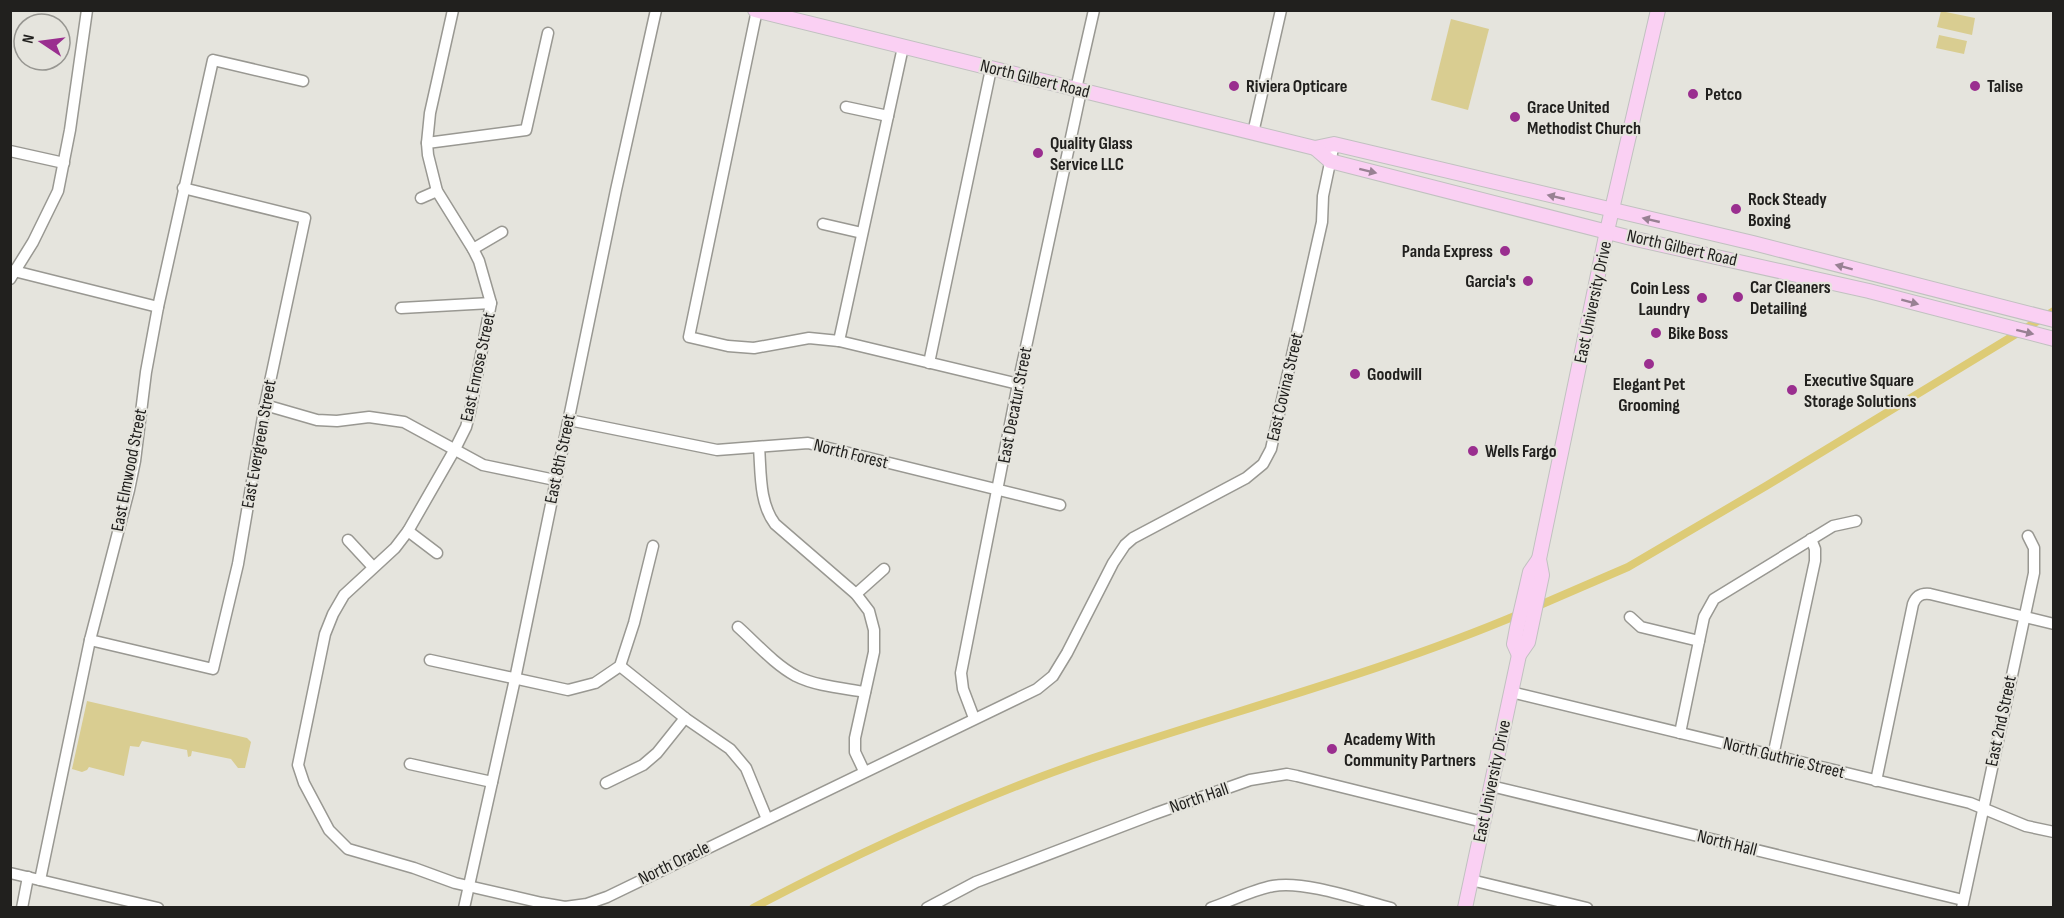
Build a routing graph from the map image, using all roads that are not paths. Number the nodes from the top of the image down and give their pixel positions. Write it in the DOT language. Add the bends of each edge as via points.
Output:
graph roads {
  1 [pos="87,10"];
  2 [pos="453,10"];
  3 [pos="656,10"];
  4 [pos="1094,10"];
  5 [pos="1281,10"];
  6 [pos="1658,10"];
  7 [pos="756,11"];
  8 [pos="548,33"];
  9 [pos="903,47"];
  10 [pos="991,69"];
  11 [pos="303,81"];
  12 [pos="1079,90"];
  13 [pos="846,107"];
  14 [pos="888,116"];
  15 [pos="1253,133"];
  16 [pos="427,143"];
  17 [pos="1334,144"];
  18 [pos="1316,148"];
  19 [pos="10,152"];
  20 [pos="1330,161"];
  21 [pos="64,163"];
  22 [pos="1454,172"];
  23 [pos="1398,178"];
  24 [pos="1506,185"];
  25 [pos="183,188"];
  26 [pos="437,190"];
  27 [pos="1450,192"];
  28 [pos="421,198"];
  29 [pos="1613,211"];
  30 [pos="823,224"];
  31 [pos="1607,231"];
  32 [pos="502,232"];
  33 [pos="862,233"];
  34 [pos="1753,243"];
  35 [pos="473,249"];
  36 [pos="1748,263"];
  37 [pos="12,273"];
  38 [pos="1874,274"];
  39 [pos="1869,291"];
  40 [pos="1983,302"];
  41 [pos="491,303"];
  42 [pos="158,307"];
  43 [pos="401,308"];
  44 [pos="1978,320"];
  45 [pos="2054,320"];
  46 [pos="2052,339"];
  47 [pos="839,341"];
  48 [pos="929,363"];
  49 [pos="1018,384"];
  50 [pos="265,405"];
  51 [pos="569,420"];
  52 [pos="759,447"];
  53 [pos="455,449"];
  54 [pos="555,480"];
  55 [pos="998,491"];
  56 [pos="1060,505"];
  57 [pos="1856,521"];
  58 [pos="408,531"];
  59 [pos="2028,536"];
  60 [pos="1811,538"];
  61 [pos="348,540"];
  62 [pos="653,546"];
  63 [pos="437,553"];
  64 [pos="1539,560"];
  65 [pos="373,567"];
  66 [pos="884,569"];
  67 [pos="856,594"];
  68 [pos="1630,617"];
  69 [pos="2024,617"];
  70 [pos="2054,624"];
  71 [pos="738,627"];
  72 [pos="90,640"];
  73 [pos="1699,641"];
  74 [pos="1519,655"];
  75 [pos="430,660"];
  76 [pos="620,666"];
  77 [pos="1053,676"];
  78 [pos="515,679"];
  79 [pos="865,692"];
  80 [pos="1511,692"];
  81 [pos="686,718"];
  82 [pos="974,718"];
  83 [pos="1680,733"];
  84 [pos="1773,756"];
  85 [pos="410,764"];
  86 [pos="864,771"];
  87 [pos="1876,781"];
  88 [pos="492,782"];
  89 [pos="304,783"];
  90 [pos="606,783"];
  91 [pos="1491,786"];
  92 [pos="1983,807"];
  93 [pos="767,819"];
  94 [pos="1483,822"];
  95 [pos="2054,832"];
  96 [pos="10,873"];
  97 [pos="28,877"];
  98 [pos="40,880"];
  99 [pos="1471,880"];
  100 [pos="469,886"];
  101 [pos="1962,904"];
  102 [pos="22,908"];
  103 [pos="158,908"];
  104 [pos="464,908"];
  105 [pos="927,908"];
  106 [pos="1211,908"];
  107 [pos="1391,908"];
  108 [pos="1465,908"];
  109 [pos="1587,908"];
  1 -- 21 [label="street"];
  2 -- 16 [label="street, East Enrose Street"];
  3 -- 51 [label="street, East 8th Street"];
  4 -- 12 [label="street, East Decatur Street"];
  5 -- 15 [label="street"];
  6 -- 29 [label="main road, East University Drive"];
  7 -- 9 [label="main road, North Gilbert Road"];
  7 -- 47 [label="street" via="689,337 754,348 809,338"];
  8 -- 16 [label="street" via="526,130"];
  9 -- 10 [label="main road, North Gilbert Road"];
  9 -- 14 [label="street"];
  10 -- 12 [label="main road, North Gilbert Road"];
  10 -- 48 [label="street"];
  11 -- 25 [label="street, East Elmwood Street" via="213,60"];
  12 -- 15 [label="main road, North Gilbert Road"];
  12 -- 49 [label="street, East Decatur Street"];
  13 -- 14 [label="street"];
  14 -- 33 [label="street"];
  15 -- 18 [label="main road, North Gilbert Road"];
  16 -- 26 [label="street, East Enrose Street"];
  17 -- 18 [label="main road, North Gilbert Road"];
  17 -- 20 [label="street, East Covina Street"];
  17 -- 22 [label="main road, North Gilbert Road"];
  18 -- 20 [label="main road, North Gilbert Road"];
  19 -- 21 [label="street"];
  20 -- 23 [label="main road, North Gilbert Road, one-way"];
  20 -- 77 [label="street, East Covina Street" via="1322,222 1271,449 1263,464 1246,478 1125,545"];
  21 -- 37 [label="street" via="50,211"];
  22 -- 23 [label="main road" via="1447,180 1416,174"];
  22 -- 24 [label="main road, North Gilbert Road"];
  23 -- 27 [label="main road, North Gilbert Road"];
  24 -- 27 [label="main road" via="1493,189 1458,184"];
  29 -- 24 [label="main road, North Gilbert Road, one-way"];
  25 -- 42 [label="street, East Elmwood Street"];
  25 -- 50 [label="street, East Evergreen Street" via="305,218"];
  26 -- 28 [label="street"];
  26 -- 35 [label="street, East Enrose Street"];
  27 -- 31 [label="main road, North Gilbert Road"];
  29 -- 31 [label="main road, East University Drive"];
  34 -- 29 [label="main road, North Gilbert Road, one-way"];
  30 -- 33 [label="street"];
  31 -- 36 [label="main road, North Gilbert Road"];
  31 -- 64 [label="main road, East University Drive"];
  32 -- 35 [label="street"];
  33 -- 47 [label="street"];
  34 -- 36 [label="main road"];
  38 -- 34 [label="main road, North Gilbert Road, one-way"];
  35 -- 41 [label="street, East Enrose Street"];
  36 -- 39 [label="main road, North Gilbert Road"];
  37 -- 42 [label="street"];
  38 -- 39 [label="main road"];
  38 -- 40 [label="main road, North Gilbert Road"];
  39 -- 44 [label="main road, North Gilbert Road, one-way"];
  40 -- 44 [label="main road"];
  40 -- 45 [label="main road, North Gilbert Road"];
  41 -- 43 [label="street"];
  41 -- 53 [label="street, East Enrose Street" via="470,412"];
  42 -- 72 [label="street, East Elmwood Street" via="135,461"];
  44 -- 46 [label="main road, North Gilbert Road, one-way"];
  47 -- 48 [label="street"];
  48 -- 49 [label="street"];
  49 -- 55 [label="street, East Decatur Street"];
  50 -- 53 [label="street" via="317,420 369,417 404,422"];
  50 -- 72 [label="street, East Evergreen Street" via="238,564 213,669"];
  51 -- 52 [label="street, North Forest" via="717,450"];
  51 -- 54 [label="street, East 8th Street"];
  52 -- 55 [label="street, North Forest" via="808,443"];
  52 -- 67 [label="street" via="767,513"];
  53 -- 54 [label="street" via="483,465"];
  53 -- 58 [label="street, East Enrose Street"];
  54 -- 78 [label="street, East 8th Street"];
  55 -- 56 [label="street, North Forest"];
  55 -- 82 [label="street, East Decatur Street" via="961,673"];
  57 -- 60 [label="street" via="1838,524"];
  58 -- 63 [label="street"];
  58 -- 65 [label="street, East Enrose Street"];
  59 -- 69 [label="street, East 2nd Street" via="2035,556"];
  60 -- 73 [label="street" via="1714,599 1706,610"];
  60 -- 84 [label="street" via="1815,561"];
  61 -- 65 [label="street"];
  62 -- 76 [label="street"];
  64 -- 74 [label="main road, East University Drive" via="1542,576 1528,642"];
  64 -- 74 [label="main road, East University Drive" via="1530,572 1517,628 1514,644"];
  65 -- 89 [label="street, East Enrose Street" via="344,595 325,634 298,765"];
  66 -- 67 [label="street"];
  67 -- 79 [label="street" via="869,611 874,630 874,652"];
  68 -- 73 [label="street" via="1641,627"];
  69 -- 70 [label="street"];
  69 -- 87 [label="street" via="1930,594 1919,595 1913,604"];
  69 -- 92 [label="street, East 2nd Street"];
  71 -- 79 [label="street" via="797,677"];
  72 -- 98 [label="street, East Elmwood Street"];
  73 -- 83 [label="street"];
  74 -- 80 [label="main road, East University Drive"];
  75 -- 78 [label="street"];
  76 -- 78 [label="street" via="595,683 568,690"];
  76 -- 81 [label="street"];
  77 -- 82 [label="street, North Oracle" via="1037,689"];
  78 -- 88 [label="street, East 8th Street"];
  79 -- 86 [label="street" via="855,738 855,752"];
  80 -- 83 [label="street, North Guthrie Street"];
  80 -- 91 [label="main road, East University Drive"];
  81 -- 90 [label="street" via="643,765"];
  81 -- 93 [label="street" via="730,749 746,768"];
  82 -- 86 [label="street, North Oracle"];
  83 -- 84 [label="street, North Guthrie Street"];
  84 -- 87 [label="street, North Guthrie Street"];
  85 -- 88 [label="street"];
  86 -- 93 [label="street, North Oracle"];
  87 -- 92 [label="street, North Guthrie Street"];
  88 -- 100 [label="street, East 8th Street"];
  89 -- 100 [label="street, North Oracle" via="329,830 348,849"];
  91 -- 94 [label="main road, East University Drive"];
  91 -- 101 [label="street, North Hall"];
  92 -- 95 [label="street, North Guthrie Street"];
  92 -- 101 [label="street, East 2nd Street"];
  93 -- 100 [label="street, North Oracle" via="587,904 565,907"];
  94 -- 99 [label="main road, East University Drive"];
  94 -- 105 [label="street, North Hall" via="1297,776 1267,777 1154,814 976,882"];
  96 -- 97 [label="street"];
  97 -- 98 [label="street"];
  97 -- 102 [label="street"];
  98 -- 103 [label="street"];
  99 -- 108 [label="main road, East University Drive"];
  99 -- 109 [label="street"];
  100 -- 104 [label="street, East 8th Street"];
  106 -- 107 [label="street" via="1283,885"];
}
